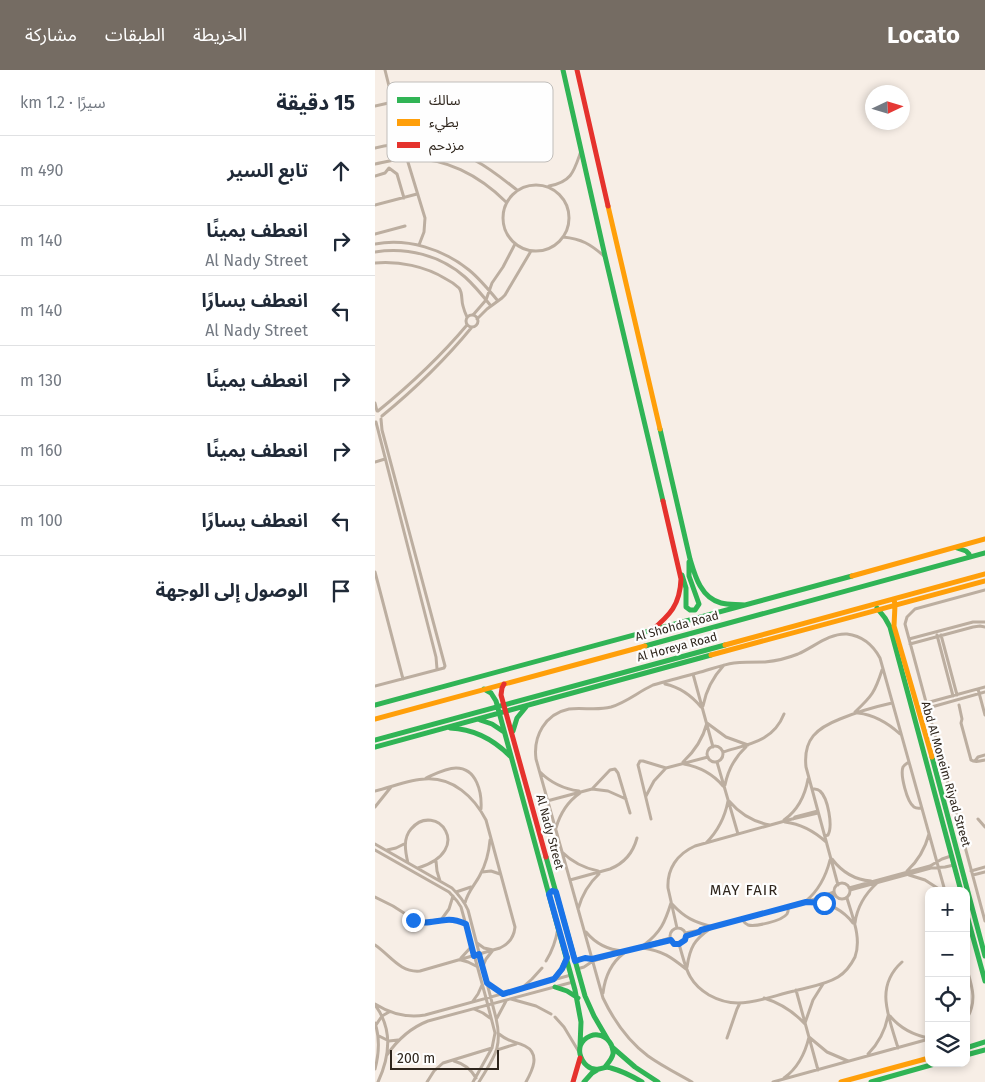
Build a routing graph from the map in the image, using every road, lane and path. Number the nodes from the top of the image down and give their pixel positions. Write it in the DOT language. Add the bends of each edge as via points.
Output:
graph roads {
  1 [pos="563,70"];
  2 [pos="577,70"];
  3 [pos="581,150"];
  4 [pos="388,162"];
  5 [pos="408,162"];
  6 [pos="437,162"];
  7 [pos="478,162"];
  8 [pos="375,164"];
  9 [pos="375,176"];
  10 [pos="549,187"];
  11 [pos="517,190"];
  12 [pos="417,194"];
  13 [pos="404,198"];
  14 [pos="506,202"];
  15 [pos="375,205"];
  16 [pos="405,226"];
  17 [pos="375,234"];
  18 [pos="563,237"];
  19 [pos="375,244"];
  20 [pos="515,244"];
  21 [pos="419,245"];
  22 [pos="531,251"];
  23 [pos="375,252"];
  24 [pos="605,256"];
  25 [pos="375,263"];
  26 [pos="493,281"];
  27 [pos="482,283"];
  28 [pos="489,291"];
  29 [pos="486,300"];
  30 [pos="498,301"];
  31 [pos="491,306"];
  32 [pos="473,315"];
  33 [pos="467,317"];
  34 [pos="477,319"];
  35 [pos="467,325"];
  36 [pos="472,327"];
  37 [pos="375,403"];
  38 [pos="377,411"];
  39 [pos="382,418"];
  40 [pos="375,422"];
  41 [pos="385,459"];
  42 [pos="375,462"];
  43 [pos="985,539"];
  44 [pos="953,548"];
  45 [pos="985,553"];
  46 [pos="969,558"];
  47 [pos="689,559"];
  48 [pos="375,572"];
  49 [pos="679,572"];
  50 [pos="985,574"];
  51 [pos="985,581"];
  52 [pos="985,590"];
  53 [pos="894,598"];
  54 [pos="745,604"];
  55 [pos="876,604"];
  56 [pos="895,605"];
  57 [pos="878,610"];
  58 [pos="985,622"];
  59 [pos="985,627"];
  60 [pos="651,631"];
  61 [pos="939,634"];
  62 [pos="909,639"];
  63 [pos="910,644"];
  64 [pos="724,665"];
  65 [pos="882,668"];
  66 [pos="437,669"];
  67 [pos="693,674"];
  68 [pos="403,679"];
  69 [pos="662,683"];
  70 [pos="504,684"];
  71 [pos="375,686"];
  72 [pos="984,687"];
  73 [pos="484,689"];
  74 [pos="978,689"];
  75 [pos="985,693"];
  76 [pos="979,694"];
  77 [pos="955,695"];
  78 [pos="892,702"];
  79 [pos="927,703"];
  80 [pos="375,705"];
  81 [pos="504,705"];
  82 [pos="528,706"];
  83 [pos="959,706"];
  84 [pos="497,707"];
  85 [pos="928,708"];
  86 [pos="703,709"];
  87 [pos="506,712"];
  88 [pos="855,712"];
  89 [pos="499,714"];
  90 [pos="785,714"];
  91 [pos="985,715"];
  92 [pos="375,719"];
  93 [pos="477,720"];
  94 [pos="707,723"];
  95 [pos="446,728"];
  96 [pos="504,732"];
  97 [pos="513,734"];
  98 [pos="901,735"];
  99 [pos="375,740"];
  100 [pos="748,745"];
  101 [pos="375,747"];
  102 [pos="713,747"];
  103 [pos="723,752"];
  104 [pos="985,755"];
  105 [pos="511,757"];
  106 [pos="708,757"];
  107 [pos="985,760"];
  108 [pos="975,761"];
  109 [pos="717,762"];
  110 [pos="909,762"];
  111 [pos="681,764"];
  112 [pos="666,768"];
  113 [pos="539,771"];
  114 [pos="809,778"];
  115 [pos="423,779"];
  116 [pos="392,787"];
  117 [pos="725,788"];
  118 [pos="592,789"];
  119 [pos="812,789"];
  120 [pos="375,791"];
  121 [pos="582,792"];
  122 [pos="646,796"];
  123 [pos="626,800"];
  124 [pos="729,800"];
  125 [pos="547,801"];
  126 [pos="375,807"];
  127 [pos="922,808"];
  128 [pos="481,810"];
  129 [pos="818,812"];
  130 [pos="630,813"];
  131 [pos="651,819"];
  132 [pos="979,819"];
  133 [pos="782,822"];
  134 [pos="771,825"];
  135 [pos="985,827"];
  136 [pos="555,829"];
  137 [pos="738,834"];
  138 [pos="929,834"];
  139 [pos="825,836"];
  140 [pos="490,837"];
  141 [pos="637,838"];
  142 [pos="405,843"];
  143 [pos="827,843"];
  144 [pos="375,844"];
  145 [pos="705,844"];
  146 [pos="375,850"];
  147 [pos="386,850"];
  148 [pos="562,852"];
  149 [pos="959,855"];
  150 [pos="951,856"];
  151 [pos="830,857"];
  152 [pos="436,860"];
  153 [pos="937,862"];
  154 [pos="961,862"];
  155 [pos="408,863"];
  156 [pos="953,865"];
  157 [pos="939,867"];
  158 [pos="985,867"];
  159 [pos="418,868"];
  160 [pos="481,872"];
  161 [pos="601,872"];
  162 [pos="985,872"];
  163 [pos="972,873"];
  164 [pos="500,874"];
  165 [pos="906,874"];
  166 [pos="570,880"];
  167 [pos="440,881"];
  168 [pos="553,882"];
  169 [pos="876,882"];
  170 [pos="547,885"];
  171 [pos="838,885"];
  172 [pos="471,887"];
  173 [pos="936,887"];
  174 [pos="942,887"];
  175 [pos="960,887"];
  176 [pos="850,889"];
  177 [pos="457,892"];
  178 [pos="556,892"];
  179 [pos="835,893"];
  180 [pos="549,894"];
  181 [pos="453,896"];
  182 [pos="375,897"];
  183 [pos="847,898"];
  184 [pos="671,902"];
  185 [pos="806,902"];
  186 [pos="465,903"];
  187 [pos="788,906"];
  188 [pos="578,910"];
  189 [pos="742,919"];
  190 [pos="440,921"];
  191 [pos="985,921"];
  192 [pos="466,924"];
  193 [pos="855,926"];
  194 [pos="558,927"];
  195 [pos="714,927"];
  196 [pos="970,927"];
  197 [pos="677,928"];
  198 [pos="584,930"];
  199 [pos="685,934"];
  200 [pos="670,939"];
  201 [pos="476,942"];
  202 [pos="679,944"];
  203 [pos="375,945"];
  204 [pos="472,946"];
  205 [pos="640,947"];
  206 [pos="493,950"];
  207 [pos="627,951"];
  208 [pos="479,954"];
  209 [pos="474,956"];
  210 [pos="985,956"];
  211 [pos="567,958"];
  212 [pos="458,960"];
  213 [pos="593,960"];
  214 [pos="546,961"];
  215 [pos="575,961"];
  216 [pos="902,962"];
  217 [pos="477,967"];
  218 [pos="483,967"];
  219 [pos="542,968"];
  220 [pos="577,969"];
  221 [pos="686,970"];
  222 [pos="571,975"];
  223 [pos="554,979"];
  224 [pos="985,981"];
  225 [pos="573,982"];
  226 [pos="970,982"];
  227 [pos="487,983"];
  228 [pos="824,983"];
  229 [pos="482,984"];
  230 [pos="555,987"];
  231 [pos="521,988"];
  232 [pos="796,990"];
  233 [pos="503,994"];
  234 [pos="491,997"];
  235 [pos="486,998"];
  236 [pos="578,998"];
  237 [pos="603,998"];
  238 [pos="764,998"];
  239 [pos="508,999"];
  240 [pos="472,1002"];
  241 [pos="741,1003"];
  242 [pos="493,1004"];
  243 [pos="375,1005"];
  244 [pos="488,1005"];
  245 [pos="474,1008"];
  246 [pos="390,1012"];
  247 [pos="970,1012"];
  248 [pos="888,1013"];
  249 [pos="551,1014"];
  250 [pos="382,1016"];
  251 [pos="555,1016"];
  252 [pos="497,1018"];
  253 [pos="492,1019"];
  254 [pos="375,1024"];
  255 [pos="805,1024"];
  256 [pos="499,1034"];
  257 [pos="378,1036"];
  258 [pos="809,1036"];
  259 [pos="727,1038"];
  260 [pos="925,1038"];
  261 [pos="398,1040"];
  262 [pos="608,1040"];
  263 [pos="925,1040"];
  264 [pos="389,1041"];
  265 [pos="985,1042"];
  266 [pos="517,1044"];
  267 [pos="375,1047"];
  268 [pos="612,1047"];
  269 [pos="970,1047"];
  270 [pos="492,1048"];
  271 [pos="898,1048"];
  272 [pos="580,1049"];
  273 [pos="497,1050"];
  274 [pos="985,1050"];
  275 [pos="378,1052"];
  276 [pos="387,1054"];
  277 [pos="970,1055"];
  278 [pos="866,1056"];
  279 [pos="580,1058"];
  280 [pos="925,1059"];
  281 [pos="451,1061"];
  282 [pos="848,1061"];
  283 [pos="605,1067"];
  284 [pos="925,1067"];
  285 [pos="375,1069"];
  286 [pos="598,1069"];
  287 [pos="818,1070"];
  288 [pos="783,1079"];
  289 [pos="475,1080"];
  290 [pos="847,1081"];
  291 [pos="378,1082"];
  292 [pos="427,1082"];
  293 [pos="479,1082"];
  294 [pos="526,1082"];
  295 [pos="573,1082"];
  296 [pos="585,1082"];
  297 [pos="642,1082"];
  298 [pos="658,1082"];
  299 [pos="692,1082"];
  300 [pos="773,1082"];
  301 [pos="841,1082"];
  302 [pos="871,1082"];
  1 -- 3 [label="street"];
  2 -- 47 [label="street"];
  3 -- 10 [label="street" via="569,178"];
  3 -- 24 [label="street"];
  4 -- 8 [label="street"];
  5 -- 12 [label="street"];
  6 -- 14 [label="street" via="469,173"];
  7 -- 11 [label="street"];
  9 -- 13 [label="street" via="389,168 395,171"];
  10 -- 11 [label="street" via="531,184"];
  10 -- 18 [label="street" via="561,195 568,209 569,224"];
  11 -- 14 [label="street"];
  12 -- 13 [label="street"];
  12 -- 21 [label="street" via="425,222"];
  13 -- 15 [label="street"];
  14 -- 20 [label="street" via="503,225"];
  16 -- 17 [label="street"];
  18 -- 22 [label="street" via="549,248"];
  18 -- 24 [label="street" via="583,241"];
  19 -- 21 [label="street" via="400,242"];
  20 -- 22 [label="street"];
  20 -- 26 [label="street"];
  21 -- 27 [label="street" via="451,257"];
  22 -- 30 [label="street" via="505,295"];
  23 -- 29 [label="street" via="408,251 437,259 465,277"];
  24 -- 49 [label="street"];
  25 -- 33 [label="street" via="412,265 454,283 460,290"];
  26 -- 27 [label="street"];
  26 -- 28 [label="street"];
  27 -- 28 [label="street"];
  28 -- 29 [label="street"];
  28 -- 30 [label="street"];
  29 -- 31 [label="street"];
  29 -- 32 [label="street"];
  30 -- 31 [label="street"];
  31 -- 34 [label="street"];
  32 -- 33 [label="street"];
  32 -- 34 [label="street"];
  33 -- 35 [label="street"];
  34 -- 36 [label="street"];
  35 -- 36 [label="street"];
  35 -- 38 [label="street" via="405,389"];
  36 -- 39 [label="street" via="436,368"];
  37 -- 38 [label="street"];
  38 -- 39 [label="street"];
  39 -- 40 [label="street"];
  39 -- 66 [label="street" via="382,430 445,665"];
  40 -- 41 [label="street"];
  41 -- 42 [label="street"];
  41 -- 66 [label="street"];
  43 -- 44 [label="street, Al Shohda Road"];
  44 -- 46 [label="street" via="965,550"];
  44 -- 54 [label="street, Al Shohda Road"];
  45 -- 46 [label="street, Al Shohda Road"];
  46 -- 70 [label="street, Al Shohda Road"];
  47 -- 49 [label="street" via="689,576 699,604 695,610 687,607 686,585"];
  47 -- 54 [label="street" via="700,586 709,597 723,603"];
  48 -- 68 [label="street"];
  49 -- 60 [label="street" via="678,600 667,617"];
  50 -- 53 [label="street, Al Horeya Road"];
  51 -- 56 [label="street, Al Horeya Road"];
  52 -- 62 [label="street" via="915,609 906,620"];
  53 -- 55 [label="street, Al Horeya Road"];
  53 -- 56 [label="street, Abd Al Moneim Riyad Street"];
  54 -- 60 [label="street, Al Shohda Road"];
  55 -- 57 [label="street, Abd Al Moneim Riyad Street"];
  55 -- 81 [label="street, Al Horeya Road"];
  56 -- 57 [label="street, Al Horeya Road"];
  56 -- 149 [label="street, Abd Al Moneim Riyad Street" via="894,626"];
  57 -- 82 [label="street, Al Horeya Road"];
  57 -- 150 [label="street, Abd Al Moneim Riyad Street" via="890,627"];
  58 -- 61 [label="street"];
  59 -- 61 [label="street"];
  60 -- 80 [label="street, Al Shohda Road"];
  61 -- 62 [label="street"];
  61 -- 63 [label="street"];
  61 -- 77 [label="street"];
  62 -- 63 [label="street"];
  63 -- 79 [label="street"];
  64 -- 65 [label="street" via="786,658 830,637 847,634 870,644 880,658"];
  64 -- 67 [label="street"];
  64 -- 86 [label="street" via="710,685"];
  65 -- 78 [label="street"];
  65 -- 88 [label="street" via="871,696"];
  66 -- 68 [label="street"];
  67 -- 69 [label="street"];
  67 -- 86 [label="street"];
  68 -- 71 [label="street"];
  69 -- 86 [label="street" via="685,692"];
  69 -- 113 [label="street" via="616,705 600,709 568,709 555,715 544,724 537,737 535,752"];
  70 -- 73 [label="street, Al Shohda Road"];
  70 -- 81 [label="street, Al Nady Street" via="501,695"];
  72 -- 74 [label="street"];
  72 -- 75 [label="street"];
  73 -- 84 [label="street, Al Nady Street" via="493,696"];
  73 -- 92 [label="street, Al Shohda Road"];
  74 -- 76 [label="street"];
  74 -- 77 [label="street"];
  75 -- 76 [label="street"];
  76 -- 85 [label="street"];
  76 -- 91 [label="street"];
  77 -- 79 [label="street"];
  78 -- 88 [label="street"];
  78 -- 98 [label="street"];
  79 -- 85 [label="street"];
  81 -- 84 [label="street, Al Horeya Road"];
  81 -- 87 [label="street, Al Nady Street"];
  82 -- 87 [label="street, Al Horeya Road"];
  82 -- 97 [label="street" via="517,718"];
  83 -- 108 [label="street" via="971,760"];
  84 -- 89 [label="street, Al Nady Street"];
  84 -- 99 [label="street, Al Horeya Road"];
  85 -- 163 [label="street"];
  86 -- 94 [label="street"];
  87 -- 89 [label="street, Al Horeya Road"];
  87 -- 97 [label="street, Al Nady Street"];
  88 -- 98 [label="street" via="882,720"];
  88 -- 114 [label="street" via="822,727 813,736 805,754"];
  89 -- 93 [label="street, Al Horeya Road"];
  89 -- 96 [label="street, Al Nady Street"];
  90 -- 100 [label="street" via="773,733"];
  93 -- 95 [label="street, Al Horeya Road"];
  93 -- 96 [label="street"];
  94 -- 100 [label="street" via="726,737"];
  94 -- 102 [label="street"];
  94 -- 111 [label="street" via="697,746"];
  95 -- 101 [label="street, Al Horeya Road"];
  95 -- 105 [label="street" via="486,736"];
  96 -- 105 [label="street, Al Nady Street"];
  97 -- 168 [label="street, Al Nady Street"];
  98 -- 110 [label="street"];
  100 -- 103 [label="street"];
  100 -- 117 [label="street" via="732,764"];
  102 -- 103 [label="street" via="719,747"];
  102 -- 106 [label="street" via="708,750"];
  103 -- 109 [label="street"];
  104 -- 108 [label="street"];
  105 -- 170 [label="street, Al Nady Street"];
  106 -- 109 [label="street"];
  106 -- 111 [label="street"];
  107 -- 108 [label="street"];
  109 -- 117 [label="street"];
  110 -- 127 [label="street"];
  110 -- 127 [label="street" via="903,769 904,786 912,805"];
  111 -- 112 [label="street"];
  111 -- 117 [label="street" via="705,771"];
  112 -- 122 [label="street"];
  112 -- 122 [label="street" via="639,762"];
  113 -- 121 [label="street" via="558,786"];
  113 -- 125 [label="street"];
  114 -- 119 [label="street"];
  114 -- 133 [label="street" via="800,803"];
  115 -- 116 [label="street"];
  115 -- 128 [label="street" via="440,780 456,787"];
  115 -- 128 [label="street" via="454,768 464,769 476,781"];
  116 -- 120 [label="street"];
  116 -- 126 [label="street"];
  117 -- 124 [label="street"];
  118 -- 121 [label="street"];
  118 -- 123 [label="street" via="608,791"];
  118 -- 123 [label="street" via="610,770 615,770"];
  119 -- 129 [label="street"];
  119 -- 139 [label="street" via="821,792 828,810 830,831"];
  121 -- 125 [label="street"];
  121 -- 136 [label="street" via="565,808"];
  122 -- 131 [label="street"];
  123 -- 130 [label="street"];
  124 -- 134 [label="street" via="747,817"];
  124 -- 137 [label="street"];
  124 -- 145 [label="street" via="721,824"];
  125 -- 136 [label="street"];
  127 -- 138 [label="street"];
  128 -- 140 [label="street"];
  129 -- 133 [label="street"];
  129 -- 139 [label="street"];
  132 -- 135 [label="street"];
  133 -- 134 [label="street"];
  133 -- 143 [label="street" via="806,828"];
  134 -- 137 [label="street"];
  136 -- 148 [label="street"];
  137 -- 145 [label="street"];
  138 -- 153 [label="street"];
  138 -- 165 [label="street" via="922,852"];
  139 -- 143 [label="street"];
  140 -- 160 [label="street"];
  140 -- 164 [label="street"];
  141 -- 161 [label="street" via="626,860"];
  142 -- 147 [label="street"];
  142 -- 152 [label="street" via="416,824 424,820 435,822 445,828 449,836 445,852"];
  142 -- 155 [label="street"];
  143 -- 151 [label="street"];
  144 -- 147 [label="street"];
  145 -- 184 [label="street" via="685,851 670,870"];
  146 -- 181 [label="street"];
  147 -- 155 [label="street"];
  148 -- 161 [label="street" via="580,866"];
  148 -- 166 [label="street"];
  149 -- 150 [label="street"];
  149 -- 154 [label="street, Abd Al Moneim Riyad Street"];
  150 -- 153 [label="street"];
  150 -- 156 [label="street, Abd Al Moneim Riyad Street"];
  151 -- 169 [label="street" via="849,874"];
  151 -- 171 [label="street"];
  151 -- 185 [label="street" via="821,884"];
  152 -- 159 [label="street"];
  152 -- 167 [label="street"];
  153 -- 157 [label="street"];
  153 -- 165 [label="street"];
  154 -- 156 [label="street"];
  154 -- 210 [label="street, Abd Al Moneim Riyad Street"];
  155 -- 159 [label="street"];
  156 -- 157 [label="street"];
  156 -- 175 [label="street, Abd Al Moneim Riyad Street"];
  157 -- 165 [label="street"];
  157 -- 174 [label="street"];
  158 -- 163 [label="street"];
  159 -- 167 [label="street"];
  160 -- 164 [label="street"];
  160 -- 172 [label="street"];
  161 -- 166 [label="street"];
  161 -- 188 [label="street" via="586,889"];
  162 -- 163 [label="street"];
  163 -- 191 [label="street"];
  164 -- 206 [label="street" via="515,925 511,940"];
  165 -- 169 [label="street"];
  165 -- 173 [label="street"];
  166 -- 188 [label="street"];
  167 -- 177 [label="street"];
  168 -- 170 [label="street"];
  168 -- 178 [label="street, Al Nady Street"];
  169 -- 176 [label="street"];
  169 -- 193 [label="street" via="861,902"];
  170 -- 180 [label="street, Al Nady Street"];
  171 -- 176 [label="street" via="844,884"];
  171 -- 179 [label="street"];
  172 -- 177 [label="street"];
  172 -- 186 [label="street"];
  176 -- 183 [label="street"];
  177 -- 186 [label="street"];
  178 -- 180 [label="street"];
  178 -- 215 [label="street, Al Nady Street"];
  179 -- 183 [label="street" via="840,899"];
  179 -- 185 [label="street"];
  180 -- 194 [label="street, Al Nady Street"];
  181 -- 190 [label="street"];
  181 -- 192 [label="street" via="461,907"];
  182 -- 190 [label="street" via="418,922"];
  183 -- 193 [label="street"];
  184 -- 195 [label="street" via="691,920"];
  184 -- 197 [label="street"];
  184 -- 205 [label="street" via="661,928"];
  185 -- 187 [label="street"];
  185 -- 193 [label="street" via="824,903 836,908"];
  186 -- 201 [label="street"];
  187 -- 189 [label="street"];
  187 -- 189 [label="street" via="786,915 768,923 750,925"];
  188 -- 198 [label="street"];
  189 -- 195 [label="street"];
  190 -- 192 [label="street"];
  192 -- 204 [label="street"];
  193 -- 228 [label="street" via="858,945 851,964 837,978"];
  194 -- 211 [label="street, Al Nady Street"];
  194 -- 214 [label="street"];
  195 -- 199 [label="street"];
  195 -- 221 [label="street" via="694,943"];
  196 -- 224 [label="street"];
  197 -- 199 [label="street"];
  197 -- 200 [label="street"];
  198 -- 207 [label="street" via="601,945"];
  198 -- 213 [label="street"];
  199 -- 202 [label="street" via="685,940"];
  200 -- 202 [label="street"];
  200 -- 205 [label="street"];
  201 -- 206 [label="street"];
  201 -- 208 [label="street"];
  202 -- 221 [label="street"];
  203 -- 212 [label="street" via="410,971"];
  204 -- 209 [label="street"];
  204 -- 212 [label="street"];
  205 -- 207 [label="street"];
  205 -- 221 [label="street" via="665,953"];
  206 -- 208 [label="street"];
  206 -- 218 [label="street"];
  207 -- 213 [label="street"];
  207 -- 237 [label="street" via="607,974"];
  208 -- 209 [label="street"];
  208 -- 218 [label="street"];
  209 -- 212 [label="street"];
  209 -- 217 [label="street"];
  211 -- 222 [label="street, Al Nady Street"];
  211 -- 223 [label="street"];
  212 -- 217 [label="street"];
  213 -- 215 [label="street"];
  213 -- 220 [label="street"];
  213 -- 237 [label="street"];
  215 -- 220 [label="street, Al Nady Street"];
  216 -- 248 [label="street" via="886,985"];
  217 -- 229 [label="street"];
  218 -- 227 [label="street"];
  219 -- 231 [label="street"];
  220 -- 262 [label="street, Al Nady Street" via="588,1003"];
  221 -- 241 [label="street" via="708,995"];
  222 -- 223 [label="street"];
  222 -- 225 [label="street, Al Nady Street"];
  223 -- 231 [label="street"];
  225 -- 230 [label="street"];
  225 -- 236 [label="street, Al Nady Street"];
  226 -- 247 [label="street" via="973,1001"];
  227 -- 233 [label="street"];
  227 -- 234 [label="street"];
  228 -- 232 [label="street"];
  228 -- 255 [label="street" via="813,1000"];
  229 -- 235 [label="street"];
  229 -- 240 [label="street"];
  230 -- 236 [label="street"];
  230 -- 239 [label="street"];
  231 -- 233 [label="street"];
  232 -- 238 [label="street"];
  232 -- 255 [label="street"];
  233 -- 234 [label="street"];
  234 -- 235 [label="street"];
  234 -- 242 [label="street"];
  235 -- 240 [label="street"];
  235 -- 244 [label="street"];
  236 -- 272 [label="street, Al Nady Street"];
  237 -- 299 [label="street" via="634,1044 650,1058"];
  238 -- 241 [label="street"];
  238 -- 255 [label="street" via="790,1010"];
  239 -- 242 [label="street"];
  239 -- 249 [label="street" via="536,1006"];
  239 -- 252 [label="street"];
  240 -- 246 [label="street" via="419,1016"];
  241 -- 259 [label="street"];
  242 -- 244 [label="street"];
  242 -- 252 [label="street"];
  243 -- 246 [label="street"];
  243 -- 250 [label="street"];
  244 -- 245 [label="street"];
  244 -- 253 [label="street"];
  245 -- 253 [label="street"];
  245 -- 261 [label="street" via="422,1023"];
  246 -- 250 [label="street"];
  248 -- 260 [label="street" via="907,1030"];
  248 -- 271 [label="street"];
  248 -- 278 [label="street" via="881,1037"];
  250 -- 254 [label="street"];
  250 -- 264 [label="street"];
  251 -- 272 [label="street"];
  252 -- 256 [label="street"];
  253 -- 270 [label="street" via="495,1034"];
  254 -- 257 [label="street"];
  255 -- 258 [label="street"];
  256 -- 266 [label="street"];
  256 -- 273 [label="street"];
  257 -- 264 [label="street"];
  257 -- 275 [label="street"];
  258 -- 282 [label="street" via="827,1052"];
  258 -- 287 [label="street"];
  258 -- 288 [label="street" via="800,1061"];
  261 -- 264 [label="street"];
  261 -- 276 [label="street"];
  262 -- 268 [label="street"];
  262 -- 272 [label="street" via="593,1035 585,1039"];
  263 -- 271 [label="street"];
  264 -- 276 [label="street"];
  265 -- 269 [label="street"];
  266 -- 273 [label="street"];
  266 -- 294 [label="street" via="528,1048 535,1060"];
  267 -- 275 [label="street"];
  268 -- 283 [label="street" via="612,1058"];
  268 -- 298 [label="street"];
  270 -- 281 [label="street"];
  270 -- 289 [label="street"];
  271 -- 278 [label="street"];
  272 -- 279 [label="street"];
  273 -- 293 [label="street"];
  274 -- 277 [label="street"];
  275 -- 285 [label="street"];
  276 -- 291 [label="street"];
  278 -- 282 [label="street"];
  279 -- 286 [label="street" via="587,1067"];
  279 -- 295 [label="street"];
  280 -- 290 [label="street"];
  281 -- 289 [label="street" via="470,1069"];
  281 -- 292 [label="street" via="436,1068"];
  282 -- 287 [label="street"];
  283 -- 286 [label="street"];
  283 -- 297 [label="street" via="622,1071"];
  284 -- 302 [label="street"];
  286 -- 296 [label="street"];
  287 -- 288 [label="street"];
  288 -- 300 [label="street"];
  290 -- 301 [label="street"];
}
